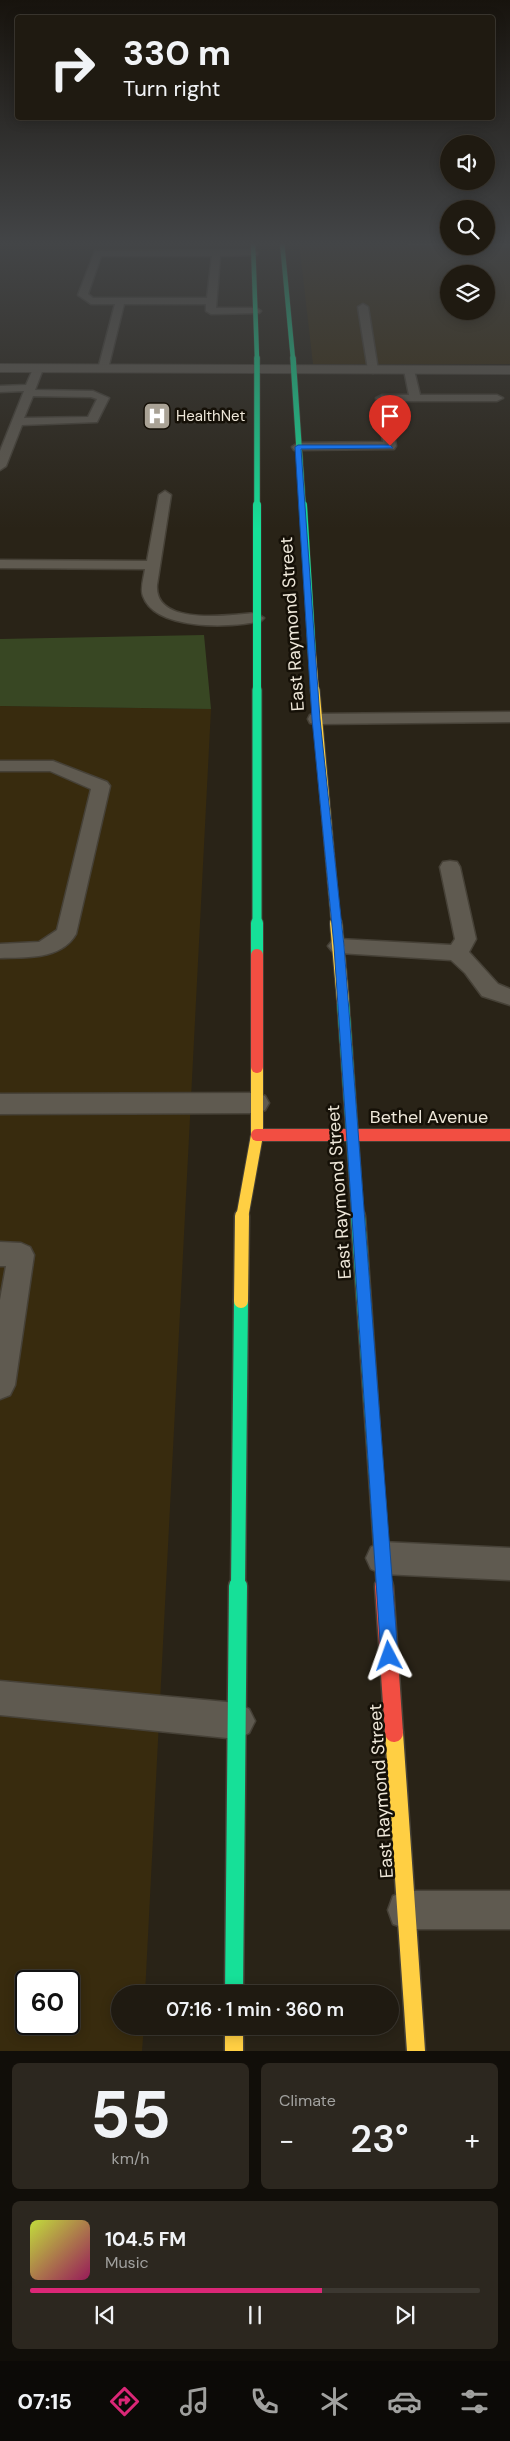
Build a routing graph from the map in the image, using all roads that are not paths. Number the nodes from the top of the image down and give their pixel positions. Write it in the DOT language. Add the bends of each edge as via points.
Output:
graph roads {
  1 [pos="111,338"];
  2 [pos="256,338"];
  3 [pos="291,338"];
  4 [pos="368,338"];
  5 [pos="0,368"];
  6 [pos="38,369"];
  7 [pos="103,370"];
  8 [pos="257,370"];
  9 [pos="294,370"];
  10 [pos="373,370"];
  11 [pos="409,370"];
  12 [pos="510,370"];
  13 [pos="0,389"];
  14 [pos="29,390"];
  15 [pos="415,398"];
  16 [pos="497,398"];
  17 [pos="17,422"];
  18 [pos="298,447"];
  19 [pos="0,466"];
  20 [pos="165,495"];
  21 [pos="0,564"];
  22 [pos="152,565"];
  23 [pos="256,618"];
  24 [pos="510,717"];
  25 [pos="316,719"];
  26 [pos="0,766"];
  27 [pos="450,866"];
  28 [pos="339,946"];
  29 [pos="0,950"];
  30 [pos="458,953"];
  31 [pos="510,997"];
  32 [pos="257,1103"];
  33 [pos="0,1104"];
  34 [pos="257,1135"];
  35 [pos="352,1135"];
  36 [pos="510,1135"];
  37 [pos="0,1254"];
  38 [pos="0,1385"];
  39 [pos="382,1558"];
  40 [pos="510,1564"];
  41 [pos="0,1698"];
  42 [pos="237,1721"];
  43 [pos="407,1910"];
  44 [pos="510,1910"];
  45 [pos="234,1985"];
  46 [pos="234,2035"];
  47 [pos="234,2051"];
  48 [pos="416,2051"];
  1 -- 7 [label="lane"];
  2 -- 8 [label="main road, East Raymond Street"];
  3 -- 9 [label="main road, East Raymond Street"];
  4 -- 10 [label="lane"];
  5 -- 6 [label="street"];
  6 -- 7 [label="street"];
  6 -- 14 [label="lane"];
  7 -- 8 [label="street"];
  8 -- 9 [label="street"];
  8 -- 23 [label="main road, East Raymond Street"];
  9 -- 10 [label="street"];
  9 -- 18 [label="main road, East Raymond Street"];
  10 -- 11 [label="street"];
  11 -- 12 [label="street"];
  11 -- 15 [label="lane"];
  13 -- 14 [label="lane"];
  14 -- 17 [label="lane"];
  14 -- 17 [label="lane" via="93,394 104,398 93,420"];
  15 -- 16 [label="lane"];
  15 -- 18 [label="lane" via="382,398 390,446"];
  17 -- 19 [label="lane"];
  18 -- 25 [label="main road, East Raymond Street"];
  20 -- 22 [label="lane"];
  21 -- 22 [label="lane"];
  22 -- 23 [label="lane" via="150,595 156,607 175,618"];
  23 -- 32 [label="main road, East Raymond Street"];
  24 -- 25 [label="lane"];
  25 -- 28 [label="main road, East Raymond Street"];
  26 -- 29 [label="lane" via="54,766 102,786 66,934 43,949"];
  27 -- 30 [label="lane" via="466,939"];
  28 -- 30 [label="lane"];
  28 -- 35 [label="main road, East Raymond Street"];
  30 -- 31 [label="lane" via="490,990"];
  32 -- 33 [label="lane"];
  32 -- 34 [label="main road, East Raymond Street"];
  34 -- 35 [label="main road, Bethel Avenue"];
  34 -- 42 [label="main road, East Raymond Street" via="242,1212"];
  35 -- 36 [label="main road, Bethel Avenue"];
  35 -- 39 [label="main road, East Raymond Street"];
  37 -- 38 [label="lane" via="22,1255"];
  39 -- 40 [label="lane"];
  39 -- 43 [label="main road, East Raymond Street"];
  41 -- 42 [label="lane"];
  42 -- 45 [label="main road, East Raymond Street"];
  43 -- 44 [label="lane"];
  43 -- 48 [label="main road, East Raymond Street"];
  46 -- 47 [label="main road"];
}
